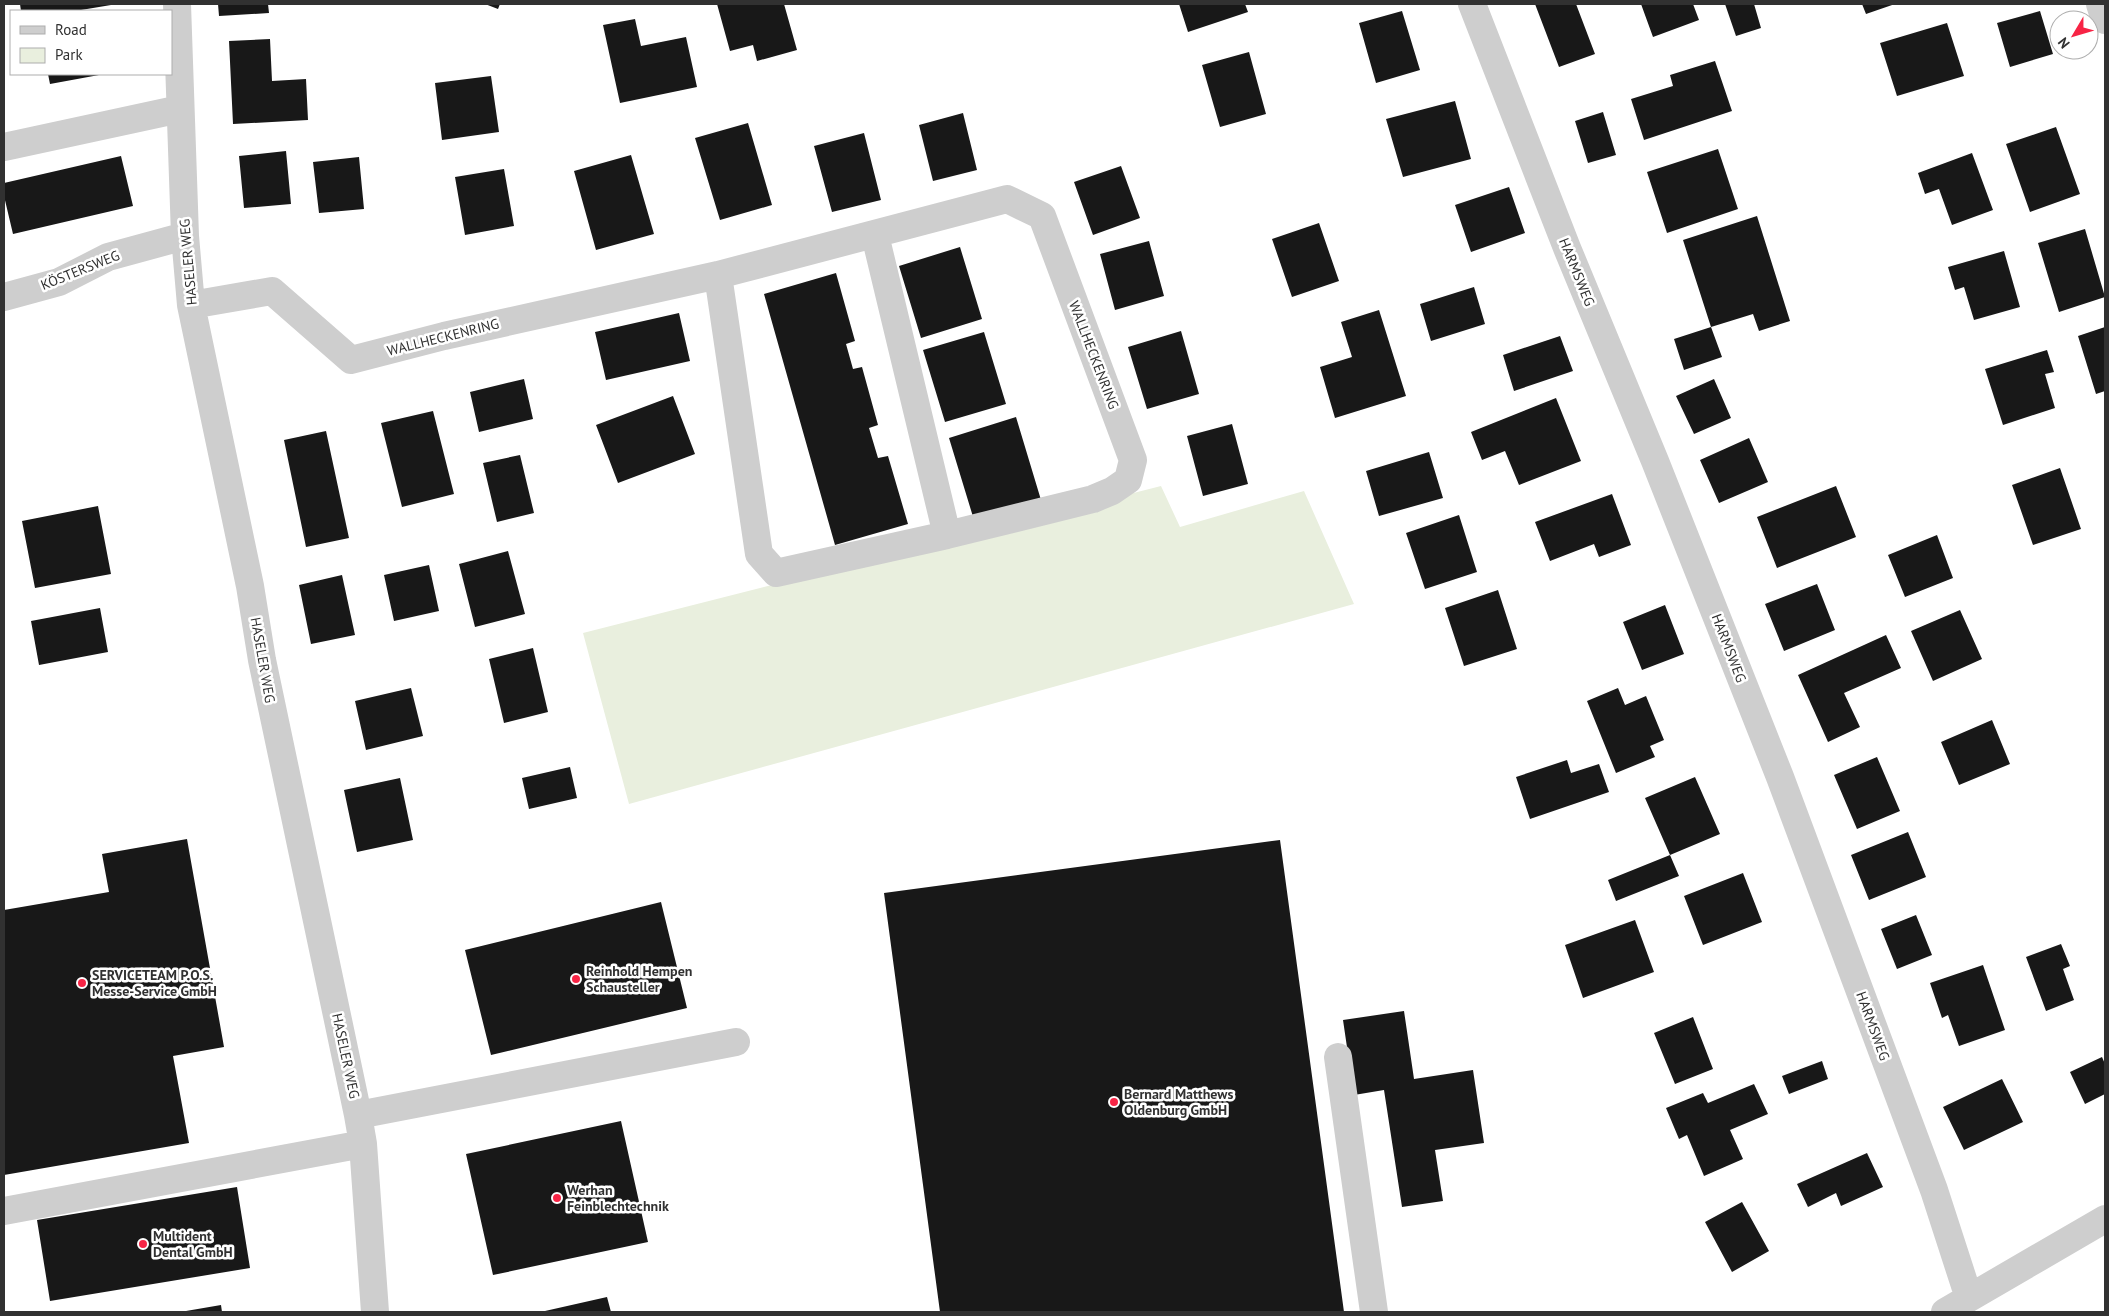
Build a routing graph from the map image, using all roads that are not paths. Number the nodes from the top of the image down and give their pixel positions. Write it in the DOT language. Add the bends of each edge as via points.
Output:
graph roads {
  1 [pos="177,4"];
  2 [pos="1472,4"];
  3 [pos="2100,4"];
  4 [pos="2105,20"];
  5 [pos="180,109"];
  6 [pos="4,147"];
  7 [pos="875,235"];
  8 [pos="185,236"];
  9 [pos="718,275"];
  10 [pos="4,297"];
  11 [pos="191,304"];
  12 [pos="947,535"];
  13 [pos="736,1042"];
  14 [pos="1338,1057"];
  15 [pos="358,1115"];
  16 [pos="363,1144"];
  17 [pos="4,1211"];
  18 [pos="2105,1219"];
  19 [pos="1969,1298"];
  20 [pos="375,1312"];
  21 [pos="1374,1312"];
  22 [pos="1945,1312"];
  1 -- 5 [label="street, HASELER WEG"];
  2 -- 19 [label="street, HARMSWEG" via="1780,777 1934,1190"];
  3 -- 4 [label="street"];
  5 -- 6 [label="street"];
  5 -- 8 [label="street, HASELER WEG"];
  7 -- 9 [label="street, WALLHECKENRING"];
  7 -- 12 [label="street"];
  7 -- 12 [label="street, WALLHECKENRING" via="1007,199 1042,216 1133,460 1128,480 1093,499"];
  8 -- 10 [label="street, KÖSTERSWEG" via="108,257 59,282"];
  8 -- 11 [label="street, HASELER WEG"];
  9 -- 11 [label="street, WALLHECKENRING" via="351,360 272,291"];
  9 -- 12 [label="street, WALLHECKENRING" via="758,554 776,573"];
  11 -- 15 [label="street, HASELER WEG"];
  13 -- 15 [label="street"];
  14 -- 21 [label="street"];
  15 -- 16 [label="street, HASELER WEG"];
  16 -- 17 [label="street"];
  16 -- 20 [label="street, HASELER WEG"];
  18 -- 19 [label="street"];
  19 -- 22 [label="street"];
}
